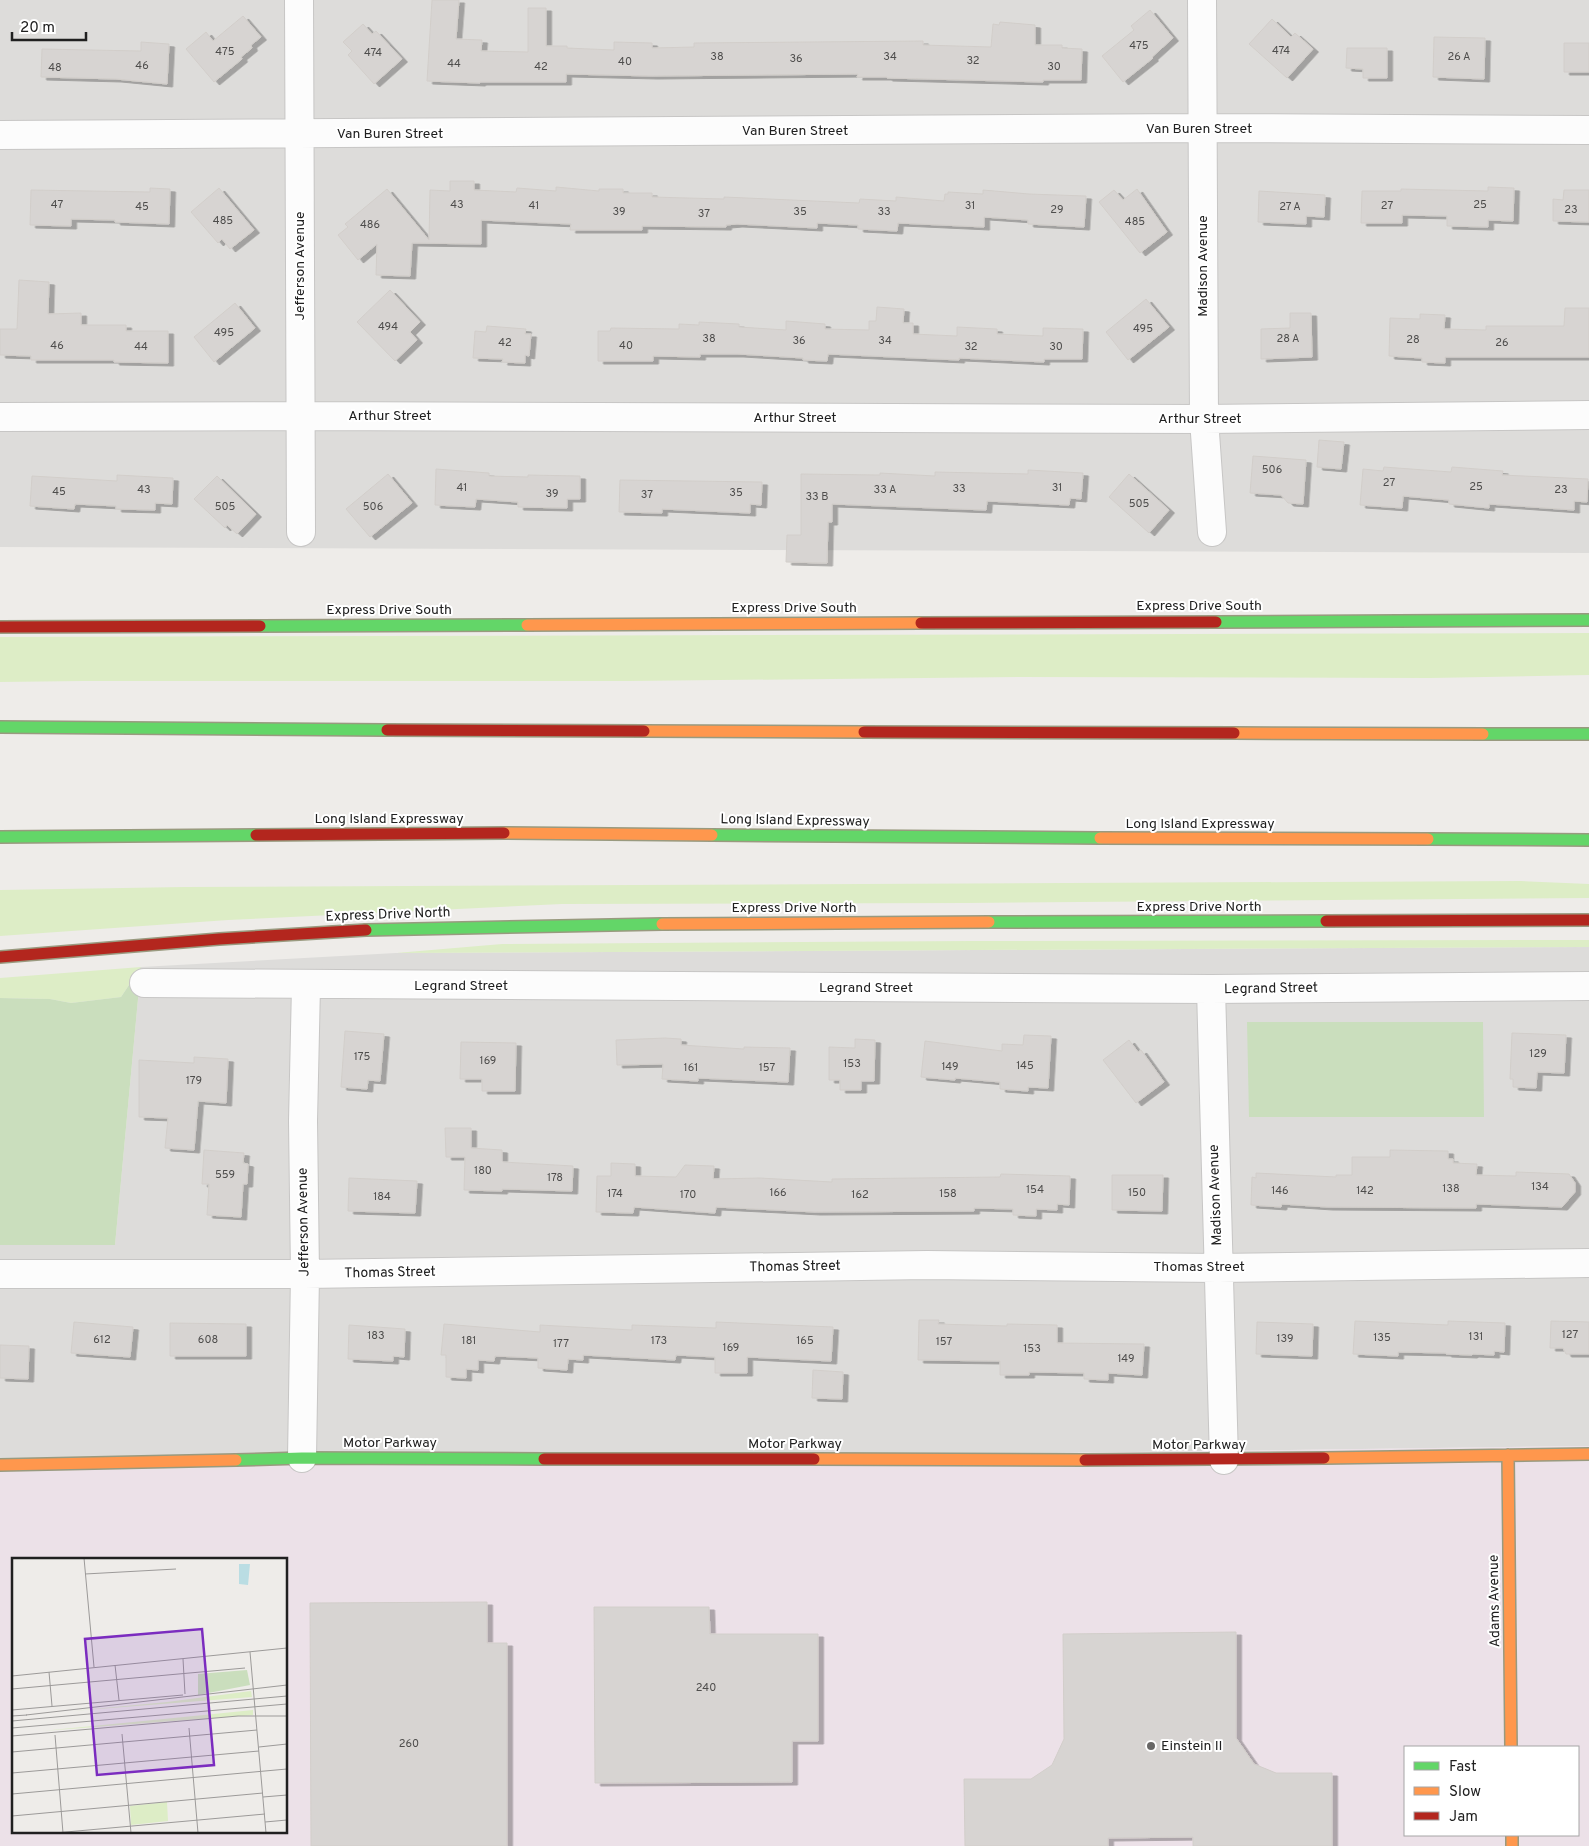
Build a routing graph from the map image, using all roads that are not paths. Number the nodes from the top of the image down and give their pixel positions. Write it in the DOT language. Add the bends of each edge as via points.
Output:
graph roads {
  1 [pos="299,0"];
  2 [pos="1202,0"];
  3 [pos="1203,128"];
  4 [pos="1589,130"];
  5 [pos="0,135"];
  6 [pos="300,135"];
  7 [pos="1589,415"];
  8 [pos="300,416"];
  9 [pos="0,417"];
  10 [pos="1204,419"];
  11 [pos="300,532"];
  12 [pos="1212,532"];
  13 [pos="1589,620"];
  14 [pos="0,627"];
  15 [pos="0,727"];
  16 [pos="1589,734"];
  17 [pos="0,837"];
  18 [pos="1589,840"];
  19 [pos="1589,920"];
  20 [pos="0,957"];
  21 [pos="144,984"];
  22 [pos="306,986"];
  23 [pos="1589,986"];
  24 [pos="1211,989"];
  25 [pos="1589,1263"];
  26 [pos="1218,1268"];
  27 [pos="0,1274"];
  28 [pos="305,1274"];
  29 [pos="1589,1454"];
  30 [pos="1508,1455"];
  31 [pos="302,1458"];
  32 [pos="1224,1460"];
  33 [pos="0,1465"];
  34 [pos="1511,1746"];
  1 -- 6 [label="street, Jefferson Avenue"];
  2 -- 3 [label="street, Madison Avenue"];
  3 -- 4 [label="street, Van Buren Street"];
  3 -- 6 [label="street, Van Buren Street"];
  3 -- 10 [label="street, Madison Avenue"];
  5 -- 6 [label="street, Van Buren Street"];
  6 -- 8 [label="street, Jefferson Avenue"];
  7 -- 10 [label="street, Arthur Street"];
  8 -- 9 [label="street, Arthur Street"];
  8 -- 10 [label="street, Arthur Street"];
  8 -- 11 [label="street, Jefferson Avenue"];
  10 -- 12 [label="street, Madison Avenue"];
  13 -- 14 [label="main road, Express Drive South"];
  15 -- 16 [label="main road"];
  17 -- 18 [label="main road, Long Island Expressway" via="539,833"];
  19 -- 20 [label="main road, Express Drive North" via="518,926 263,936"];
  21 -- 22 [label="street, Legrand Street"];
  22 -- 24 [label="street, Legrand Street"];
  22 -- 28 [label="street, Jefferson Avenue" via="303,1121"];
  23 -- 24 [label="street, Legrand Street"];
  24 -- 26 [label="street, Madison Avenue"];
  25 -- 26 [label="street, Thomas Street"];
  26 -- 28 [label="street, Thomas Street" via="927,1265"];
  26 -- 32 [label="street, Madison Avenue"];
  27 -- 28 [label="street, Thomas Street"];
  28 -- 31 [label="street, Jefferson Avenue"];
  29 -- 30 [label="main road, Motor Parkway"];
  30 -- 32 [label="main road, Motor Parkway"];
  30 -- 34 [label="main road, Adams Avenue"];
  31 -- 32 [label="main road, Motor Parkway"];
  31 -- 33 [label="main road, Motor Parkway"];
}
